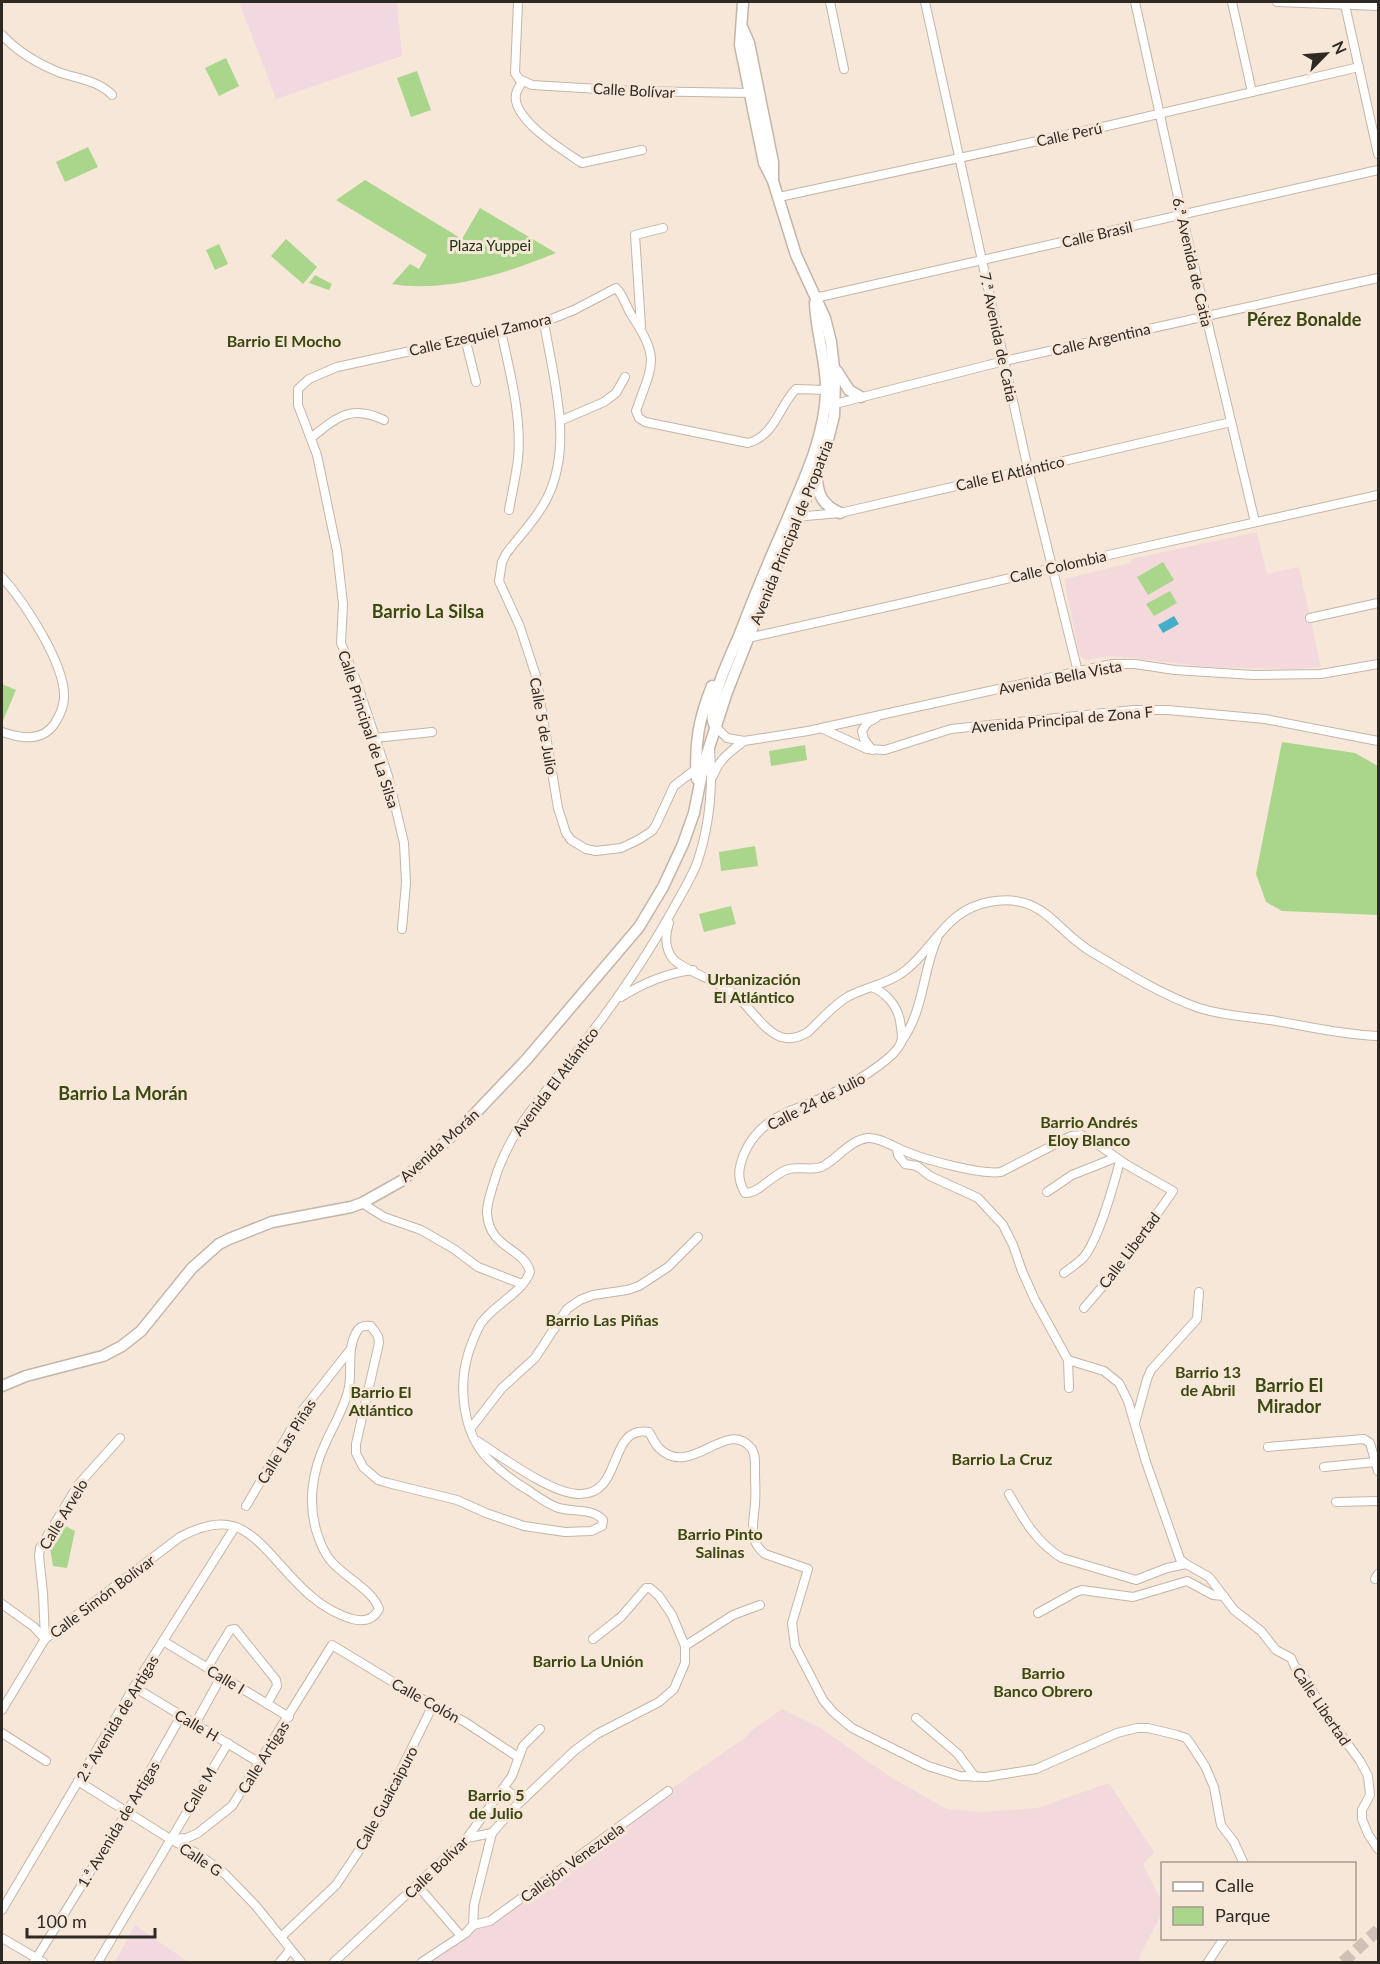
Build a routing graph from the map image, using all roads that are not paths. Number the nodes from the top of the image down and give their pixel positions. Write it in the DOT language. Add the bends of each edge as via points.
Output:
graph roads {
  1 [pos="518,2"];
  2 [pos="743,2"];
  3 [pos="830,2"];
  4 [pos="925,2"];
  5 [pos="1135,2"];
  6 [pos="1232,2"];
  7 [pos="1277,2"];
  8 [pos="1345,5"];
  9 [pos="1378,6"];
  10 [pos="742,28"];
  11 [pos="2,35"];
  12 [pos="1359,67"];
  13 [pos="844,69"];
  14 [pos="520,81"];
  15 [pos="1252,92"];
  16 [pos="750,93"];
  17 [pos="112,95"];
  18 [pos="1160,114"];
  19 [pos="642,150"];
  20 [pos="1378,154"];
  21 [pos="960,158"];
  22 [pos="1378,170"];
  23 [pos="773,181"];
  24 [pos="778,197"];
  25 [pos="1182,214"];
  26 [pos="663,228"];
  27 [pos="982,260"];
  28 [pos="1378,278"];
  29 [pos="815,298"];
  30 [pos="1206,315"];
  31 [pos="544,322"];
  32 [pos="641,327"];
  33 [pos="501,331"];
  34 [pos="465,338"];
  35 [pos="834,361"];
  36 [pos="1004,361"];
  37 [pos="625,377"];
  38 [pos="476,382"];
  39 [pos="298,389"];
  40 [pos="826,390"];
  41 [pos="861,397"];
  42 [pos="830,403"];
  43 [pos="384,420"];
  44 [pos="560,421"];
  45 [pos="1231,422"];
  46 [pos="311,438"];
  47 [pos="818,458"];
  48 [pos="1028,469"];
  49 [pos="817,474"];
  50 [pos="1378,495"];
  51 [pos="509,510"];
  52 [pos="840,513"];
  53 [pos="793,516"];
  54 [pos="1255,522"];
  55 [pos="1053,568"];
  56 [pos="2,577"];
  57 [pos="1378,603"];
  58 [pos="1310,618"];
  59 [pos="744,636"];
  60 [pos="732,653"];
  61 [pos="1378,664"];
  62 [pos="1078,672"];
  63 [pos="704,706"];
  64 [pos="882,714"];
  65 [pos="715,726"];
  66 [pos="823,729"];
  67 [pos="2,732"];
  68 [pos="432,732"];
  69 [pos="375,738"];
  70 [pos="744,741"];
  71 [pos="1378,741"];
  72 [pos="709,747"];
  73 [pos="872,750"];
  74 [pos="696,769"];
  75 [pos="712,779"];
  76 [pos="699,793"];
  77 [pos="676,903"];
  78 [pos="402,930"];
  79 [pos="940,933"];
  80 [pos="694,970"];
  81 [pos="872,987"];
  82 [pos="616,1000"];
  83 [pos="1378,1036"];
  84 [pos="901,1042"];
  85 [pos="897,1148"];
  86 [pos="1118,1159"];
  87 [pos="1173,1191"];
  88 [pos="1047,1192"];
  89 [pos="362,1203"];
  90 [pos="698,1237"];
  91 [pos="1064,1273"];
  92 [pos="522,1284"];
  93 [pos="1199,1292"];
  94 [pos="1084,1308"];
  95 [pos="351,1350"];
  96 [pos="1068,1360"];
  97 [pos="2,1386"];
  98 [pos="1069,1388"];
  99 [pos="1134,1424"];
  100 [pos="471,1428"];
  101 [pos="120,1438"];
  102 [pos="476,1441"];
  103 [pos="1268,1447"];
  104 [pos="1377,1466"];
  105 [pos="1324,1467"];
  106 [pos="1009,1494"];
  107 [pos="1378,1501"];
  108 [pos="1336,1502"];
  109 [pos="246,1506"];
  110 [pos="235,1527"];
  111 [pos="1186,1564"];
  112 [pos="1224,1596"];
  113 [pos="2,1604"];
  114 [pos="760,1605"];
  115 [pos="1038,1613"];
  116 [pos="45,1638"];
  117 [pos="594,1639"];
  118 [pos="163,1641"];
  119 [pos="332,1645"];
  120 [pos="685,1646"];
  121 [pos="207,1668"];
  122 [pos="221,1677"];
  123 [pos="134,1687"];
  124 [pos="267,1704"];
  125 [pos="434,1705"];
  126 [pos="2,1708"];
  127 [pos="181,1716"];
  128 [pos="289,1717"];
  129 [pos="916,1718"];
  130 [pos="195,1724"];
  131 [pos="540,1729"];
  132 [pos="2,1733"];
  133 [pos="228,1743"];
  134 [pos="518,1757"];
  135 [pos="46,1761"];
  136 [pos="260,1763"];
  137 [pos="975,1777"];
  138 [pos="78,1781"];
  139 [pos="504,1788"];
  140 [pos="668,1791"];
  141 [pos="521,1801"];
  142 [pos="127,1812"];
  143 [pos="492,1833"];
  144 [pos="467,1838"];
  145 [pos="170,1839"];
  146 [pos="1378,1849"];
  147 [pos="1244,1862"];
  148 [pos="418,1886"];
  149 [pos="2,1910"];
  150 [pos="472,1925"];
  151 [pos="461,1936"];
  152 [pos="281,1937"];
  153 [pos="2,1938"];
  154 [pos="1223,1940"];
  155 [pos="291,1950"];
  156 [pos="38,1961"];
  157 [pos="98,1962"];
  158 [pos="280,1962"];
  159 [pos="301,1962"];
  160 [pos="334,1962"];
  161 [pos="422,1962"];
  162 [pos="1208,1962"];
  1 -- 14 [label="street" via="515,73"];
  2 -- 10 [label="main road, Avenida Principal de Propatria"];
  3 -- 13 [label="street"];
  4 -- 21 [label="street, 7.ª Avenida de Catia"];
  5 -- 18 [label="street, 6.ª Avenida de Catia"];
  6 -- 15 [label="street"];
  7 -- 8 [label="street"];
  8 -- 9 [label="street"];
  8 -- 12 [label="street"];
  10 -- 16 [label="main road, Avenida Principal de Propatria" via="740,45"];
  10 -- 23 [label="main road, Avenida Principal de Propatria" via="749,43 773,162"];
  11 -- 17 [label="street" via="31,60 100,85"];
  12 -- 15 [label="street, Calle Perú"];
  12 -- 20 [label="street"];
  14 -- 16 [label="street, Calle Bolívar" via="633,91"];
  14 -- 19 [label="street" via="516,102 522,116 582,163"];
  15 -- 18 [label="street, Calle Perú"];
  16 -- 23 [label="main road, Avenida Principal de Propatria" via="764,163"];
  18 -- 21 [label="street, Calle Perú"];
  18 -- 25 [label="street, 6.ª Avenida de Catia"];
  21 -- 24 [label="street, Calle Perú"];
  21 -- 27 [label="street, 7.ª Avenida de Catia"];
  22 -- 25 [label="street, Calle Brasil"];
  23 -- 24 [label="main road, Avenida Principal de Propatria"];
  24 -- 29 [label="main road, Avenida Principal de Propatria" via="796,255"];
  25 -- 27 [label="street, Calle Brasil"];
  25 -- 30 [label="street, 6.ª Avenida de Catia"];
  26 -- 32 [label="street" via="635,236"];
  27 -- 29 [label="street, Calle Brasil"];
  27 -- 36 [label="street, 7.ª Avenida de Catia"];
  28 -- 30 [label="street, Calle Argentina"];
  29 -- 35 [label="main road, Avenida Principal de Propatria" via="825,318"];
  29 -- 40 [label="main road, Avenida Principal de Propatria"];
  30 -- 36 [label="street, Calle Argentina"];
  30 -- 45 [label="street, 6.ª Avenida de Catia"];
  31 -- 32 [label="street, Calle Ezequiel Zamora" via="616,288"];
  31 -- 33 [label="street, Calle Ezequiel Zamora"];
  31 -- 44 [label="street, Calle 5 de Julio"];
  32 -- 40 [label="street" via="652,357 636,411 645,422 748,443 770,429 796,389"];
  33 -- 34 [label="street, Calle Ezequiel Zamora"];
  33 -- 51 [label="street" via="518,434 518,460"];
  34 -- 38 [label="street"];
  34 -- 39 [label="street, Calle Ezequiel Zamora" via="338,367 309,379"];
  35 -- 41 [label="main road" via="849,390"];
  35 -- 42 [label="main road, Avenida Principal de Propatria"];
  36 -- 41 [label="street, Calle Argentina"];
  36 -- 48 [label="street, 7.ª Avenida de Catia"];
  37 -- 44 [label="street" via="616,393 604,402"];
  39 -- 46 [label="street, Calle Principal de La Silsa" via="298,405"];
  40 -- 42 [label="main road, Avenida Principal de Propatria"];
  41 -- 42 [label="street, Calle Argentina"];
  42 -- 47 [label="main road, Avenida Principal de Propatria" via="830,436"];
  43 -- 46 [label="street" via="352,412"];
  44 -- 74 [label="street, Calle 5 de Julio" via="560,444 551,488 541,508 506,554 499,581 536,676 558,808 566,833 586,849 610,850 628,845 652,831 674,786"];
  45 -- 48 [label="street, Calle El Atlántico"];
  45 -- 54 [label="street, 6.ª Avenida de Catia"];
  46 -- 69 [label="street, Calle Principal de La Silsa" via="337,551 343,604 341,643"];
  47 -- 49 [label="main road, Avenida Principal de Propatria"];
  47 -- 53 [label="main road, Avenida Principal de Propatria"];
  48 -- 52 [label="street, Calle El Atlántico"];
  48 -- 55 [label="street, 7.ª Avenida de Catia"];
  49 -- 52 [label="main road" via="817,488 824,502"];
  49 -- 53 [label="main road, Avenida Principal de Propatria"];
  50 -- 54 [label="street, Calle Colombia"];
  52 -- 53 [label="street, Calle El Atlántico"];
  53 -- 59 [label="main road, Avenida Principal de Propatria"];
  54 -- 55 [label="street, Calle Colombia"];
  55 -- 59 [label="street, Calle Colombia"];
  55 -- 62 [label="street, 7.ª Avenida de Catia"];
  56 -- 67 [label="street" via="37,624 60,674 64,698 53,727 38,736 29,739"];
  57 -- 58 [label="street"];
  59 -- 60 [label="main road, Avenida Principal de Propatria"];
  59 -- 65 [label="main road, Avenida Principal de Propatria"];
  60 -- 63 [label="main road, Avenida Morán" via="721,664"];
  60 -- 65 [label="main road" via="713,703"];
  61 -- 62 [label="street, Avenida Bella Vista" via="1302,675 1200,672 1126,664"];
  62 -- 64 [label="street, Avenida Bella Vista"];
  63 -- 72 [label="main road"];
  63 -- 74 [label="main road, Avenida Morán" via="695,744"];
  64 -- 66 [label="street, Avenida Bella Vista"];
  64 -- 73 [label="street" via="862,731"];
  65 -- 70 [label="street" via="727,738"];
  65 -- 72 [label="main road, Avenida Morán"];
  66 -- 70 [label="street, Avenida Bella Vista"];
  66 -- 73 [label="street, Avenida Principal de Zona F"];
  68 -- 69 [label="street"];
  69 -- 78 [label="street, Calle Principal de La Silsa" via="404,843"];
  70 -- 75 [label="street" via="724,757"];
  71 -- 73 [label="street, Avenida Principal de Zona F" via="1265,720 1193,711 1133,710 951,729 901,747"];
  72 -- 75 [label="street, Avenida El Atlántico"];
  72 -- 76 [label="main road, Avenida Morán"];
  74 -- 76 [label="main road, Avenida Morán"];
  75 -- 77 [label="street, Avenida El Atlántico" via="701,850"];
  76 -- 89 [label="main road, Avenida Morán" via="691,824 663,887 612,961 465,1124 414,1172"];
  77 -- 80 [label="street" via="666,931 668,951 675,961"];
  77 -- 82 [label="street, Avenida El Atlántico"];
  79 -- 81 [label="street" via="907,969"];
  79 -- 83 [label="street" via="960,914 980,904 999,901 1033,906 1051,916 1074,941 1132,977 1199,1008"];
  79 -- 84 [label="street, Calle 24 de Julio" via="914,1020"];
  80 -- 81 [label="street" via="734,994 772,1032 789,1038 808,1032 847,997"];
  80 -- 82 [label="street" via="649,981"];
  81 -- 84 [label="street" via="894,1004"];
  82 -- 92 [label="street, Avenida El Atlántico" via="529,1112 497,1168 487,1209 489,1224 500,1241 528,1265 530,1272"];
  84 -- 85 [label="street, Calle 24 de Julio" via="873,1071 762,1128 746,1151 738,1176 745,1193 750,1194 790,1168 825,1166 861,1140 876,1139"];
  85 -- 86 [label="street, Calle 24 de Julio" via="993,1174 1077,1134"];
  85 -- 96 [label="street" via="905,1164 917,1166 978,1198 997,1217"];
  86 -- 87 [label="street, Calle 24 de Julio"];
  86 -- 88 [label="street" via="1072,1175"];
  86 -- 91 [label="street" via="1113,1190 1092,1243 1082,1259"];
  87 -- 94 [label="street, Calle Libertad" via="1121,1265"];
  89 -- 92 [label="street" via="384,1217 421,1230 478,1267"];
  89 -- 97 [label="main road, Avenida Morán" via="272,1222 219,1244 192,1268 141,1331 122,1346 104,1356"];
  90 -- 100 [label="street" via="668,1267 639,1286 593,1295 567,1309 535,1358 502,1388"];
  92 -- 100 [label="street" via="482,1322 469,1352 463,1401"];
  93 -- 99 [label="street" via="1197,1319 1152,1370"];
  95 -- 102 [label="street" via="358,1328 371,1326 379,1343 356,1453 363,1467 378,1479 457,1500 524,1526 565,1532 591,1531 602,1526 603,1520 595,1514 556,1506 521,1486 487,1458"];
  95 -- 109 [label="street, Calle Las Piñas" via="302,1411"];
  95 -- 110 [label="street" via="346,1398 314,1473 313,1515 325,1553 375,1599 378,1612 362,1621 331,1610 299,1586 258,1542"];
  96 -- 98 [label="street"];
  96 -- 99 [label="street" via="1112,1376 1128,1401"];
  99 -- 111 [label="street" via="1176,1551"];
  100 -- 102 [label="street"];
  101 -- 116 [label="street, Calle Arvelo" via="78,1485 40,1548"];
  102 -- 137 [label="street" via="547,1484 578,1494 602,1486 609,1478 620,1447 635,1432 650,1432 658,1447 677,1458 700,1453 730,1439 747,1444 755,1460 753,1539 771,1557 808,1569 792,1635 798,1655 823,1700 843,1722 860,1733 928,1766"];
  103 -- 104 [label="street" via="1365,1439"];
  104 -- 105 [label="street"];
  106 -- 111 [label="street" via="1035,1537 1062,1558 1136,1580"];
  107 -- 108 [label="street"];
  110 -- 116 [label="street, Calle Simón Bolívar" via="199,1528 180,1537"];
  110 -- 118 [label="street, 2.ª Avenida de Artigas"];
  111 -- 112 [label="street, Calle Libertad" via="1209,1577"];
  112 -- 115 [label="street" via="1213,1595 1186,1581 1133,1597 1082,1590"];
  112 -- 146 [label="street, Calle Libertad" via="1276,1650 1291,1658 1360,1761 1371,1789 1362,1819"];
  113 -- 116 [label="street"];
  114 -- 120 [label="street" via="733,1615"];
  116 -- 126 [label="street, Calle Simón Bolívar"];
  117 -- 120 [label="street" via="621,1617 646,1588 653,1589 672,1615"];
  118 -- 121 [label="street, Calle I"];
  118 -- 123 [label="street, 2.ª Avenida de Artigas"];
  119 -- 125 [label="street, Calle Colón"];
  119 -- 128 [label="street, Calle Artigas"];
  120 -- 141 [label="street" via="685,1664 674,1689 659,1702 574,1750"];
  121 -- 122 [label="street, Calle I"];
  121 -- 124 [label="street" via="232,1629 237,1630 276,1680 277,1686"];
  122 -- 124 [label="street, Calle I"];
  122 -- 130 [label="street"];
  123 -- 127 [label="street, Calle H"];
  123 -- 138 [label="street, 2.ª Avenida de Artigas"];
  124 -- 128 [label="street, Calle I"];
  125 -- 134 [label="street, Calle Colón"];
  125 -- 152 [label="street, Calle Guaicaipuro" via="362,1846 336,1884"];
  127 -- 130 [label="street, Calle H"];
  127 -- 142 [label="street, 1.ª Avenida de Artigas"];
  128 -- 136 [label="street, Calle Artigas"];
  129 -- 137 [label="street" via="958,1754"];
  130 -- 133 [label="street, Calle H"];
  131 -- 134 [label="street, Calle Bolívar" via="527,1740"];
  132 -- 135 [label="street"];
  133 -- 136 [label="street, Calle H"];
  133 -- 145 [label="street, Calle M"];
  134 -- 139 [label="street, Calle Bolívar"];
  136 -- 145 [label="street, Calle Artigas" via="222,1815 198,1833"];
  137 -- 147 [label="street" via="1036,1769 1130,1729 1171,1733 1186,1738 1197,1751 1214,1787 1221,1825"];
  138 -- 142 [label="street, Calle G"];
  138 -- 149 [label="street, 2.ª Avenida de Artigas"];
  139 -- 141 [label="street"];
  139 -- 144 [label="street, Calle Bolívar"];
  140 -- 150 [label="street, Callejón Venezuela" via="490,1921"];
  141 -- 143 [label="street"];
  142 -- 145 [label="street, Calle G"];
  142 -- 156 [label="street, 1.ª Avenida de Artigas"];
  143 -- 144 [label="street"];
  143 -- 150 [label="street"];
  144 -- 148 [label="street, Calle Bolívar"];
  145 -- 152 [label="street, Calle G" via="225,1874"];
  145 -- 157 [label="street, Calle M"];
  148 -- 151 [label="street"];
  148 -- 160 [label="street, Calle Bolívar"];
  150 -- 151 [label="street"];
  151 -- 161 [label="street"];
  152 -- 155 [label="street, Calle G"];
  153 -- 156 [label="street"];
  154 -- 162 [label="street"];
  155 -- 158 [label="street"];
  155 -- 159 [label="street, Calle G"];
}
